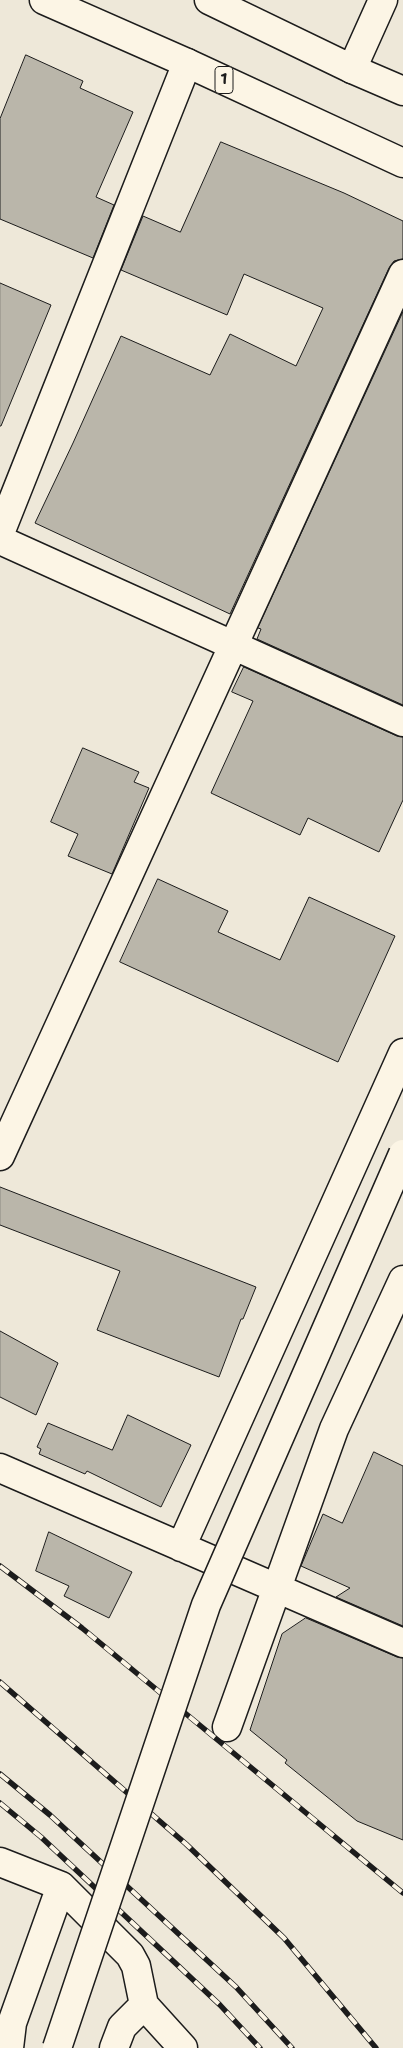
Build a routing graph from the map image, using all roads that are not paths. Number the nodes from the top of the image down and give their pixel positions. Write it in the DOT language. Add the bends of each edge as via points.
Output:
graph roads {
  1 [pos="44,0"];
  2 [pos="209,0"];
  3 [pos="383,0"];
  4 [pos="187,63"];
  5 [pos="352,69"];
  6 [pos="403,91"];
  7 [pos="403,163"];
  8 [pos="403,274"];
  9 [pos="0,533"];
  10 [pos="0,540"];
  11 [pos="233,644"];
  12 [pos="403,722"];
  13 [pos="403,1053"];
  14 [pos="403,1154"];
  15 [pos="0,1156"];
  16 [pos="403,1280"];
  17 [pos="0,1468"];
  18 [pos="181,1547"];
  19 [pos="275,1589"];
  20 [pos="403,1643"];
  21 [pos="227,1727"];
  22 [pos="0,1862"];
  23 [pos="61,1886"];
  24 [pos="144,2005"];
  25 [pos="9,2048"];
  26 [pos="57,2048"];
  27 [pos="114,2048"];
  28 [pos="183,2048"];
  1 -- 4 [label="main road, 1"];
  2 -- 5 [label="main road"];
  3 -- 5 [label="main road"];
  4 -- 7 [label="main road, 1"];
  4 -- 9 [label="main road"];
  5 -- 6 [label="main road"];
  8 -- 11 [label="main road"];
  10 -- 11 [label="main road"];
  11 -- 12 [label="main road"];
  11 -- 15 [label="main road"];
  13 -- 18 [label="main road"];
  14 -- 26 [label="main road, bridge" via="206,1605"];
  16 -- 19 [label="main road" via="334,1428"];
  17 -- 18 [label="main road"];
  18 -- 19 [label="main road"];
  19 -- 20 [label="main road"];
  19 -- 21 [label="main road"];
  22 -- 23 [label="main road"];
  23 -- 24 [label="main road" via="130,1955 136,1966"];
  23 -- 25 [label="main road" via="12,2023"];
  24 -- 27 [label="main road" via="122,2027"];
  24 -- 28 [label="main road"];
}
